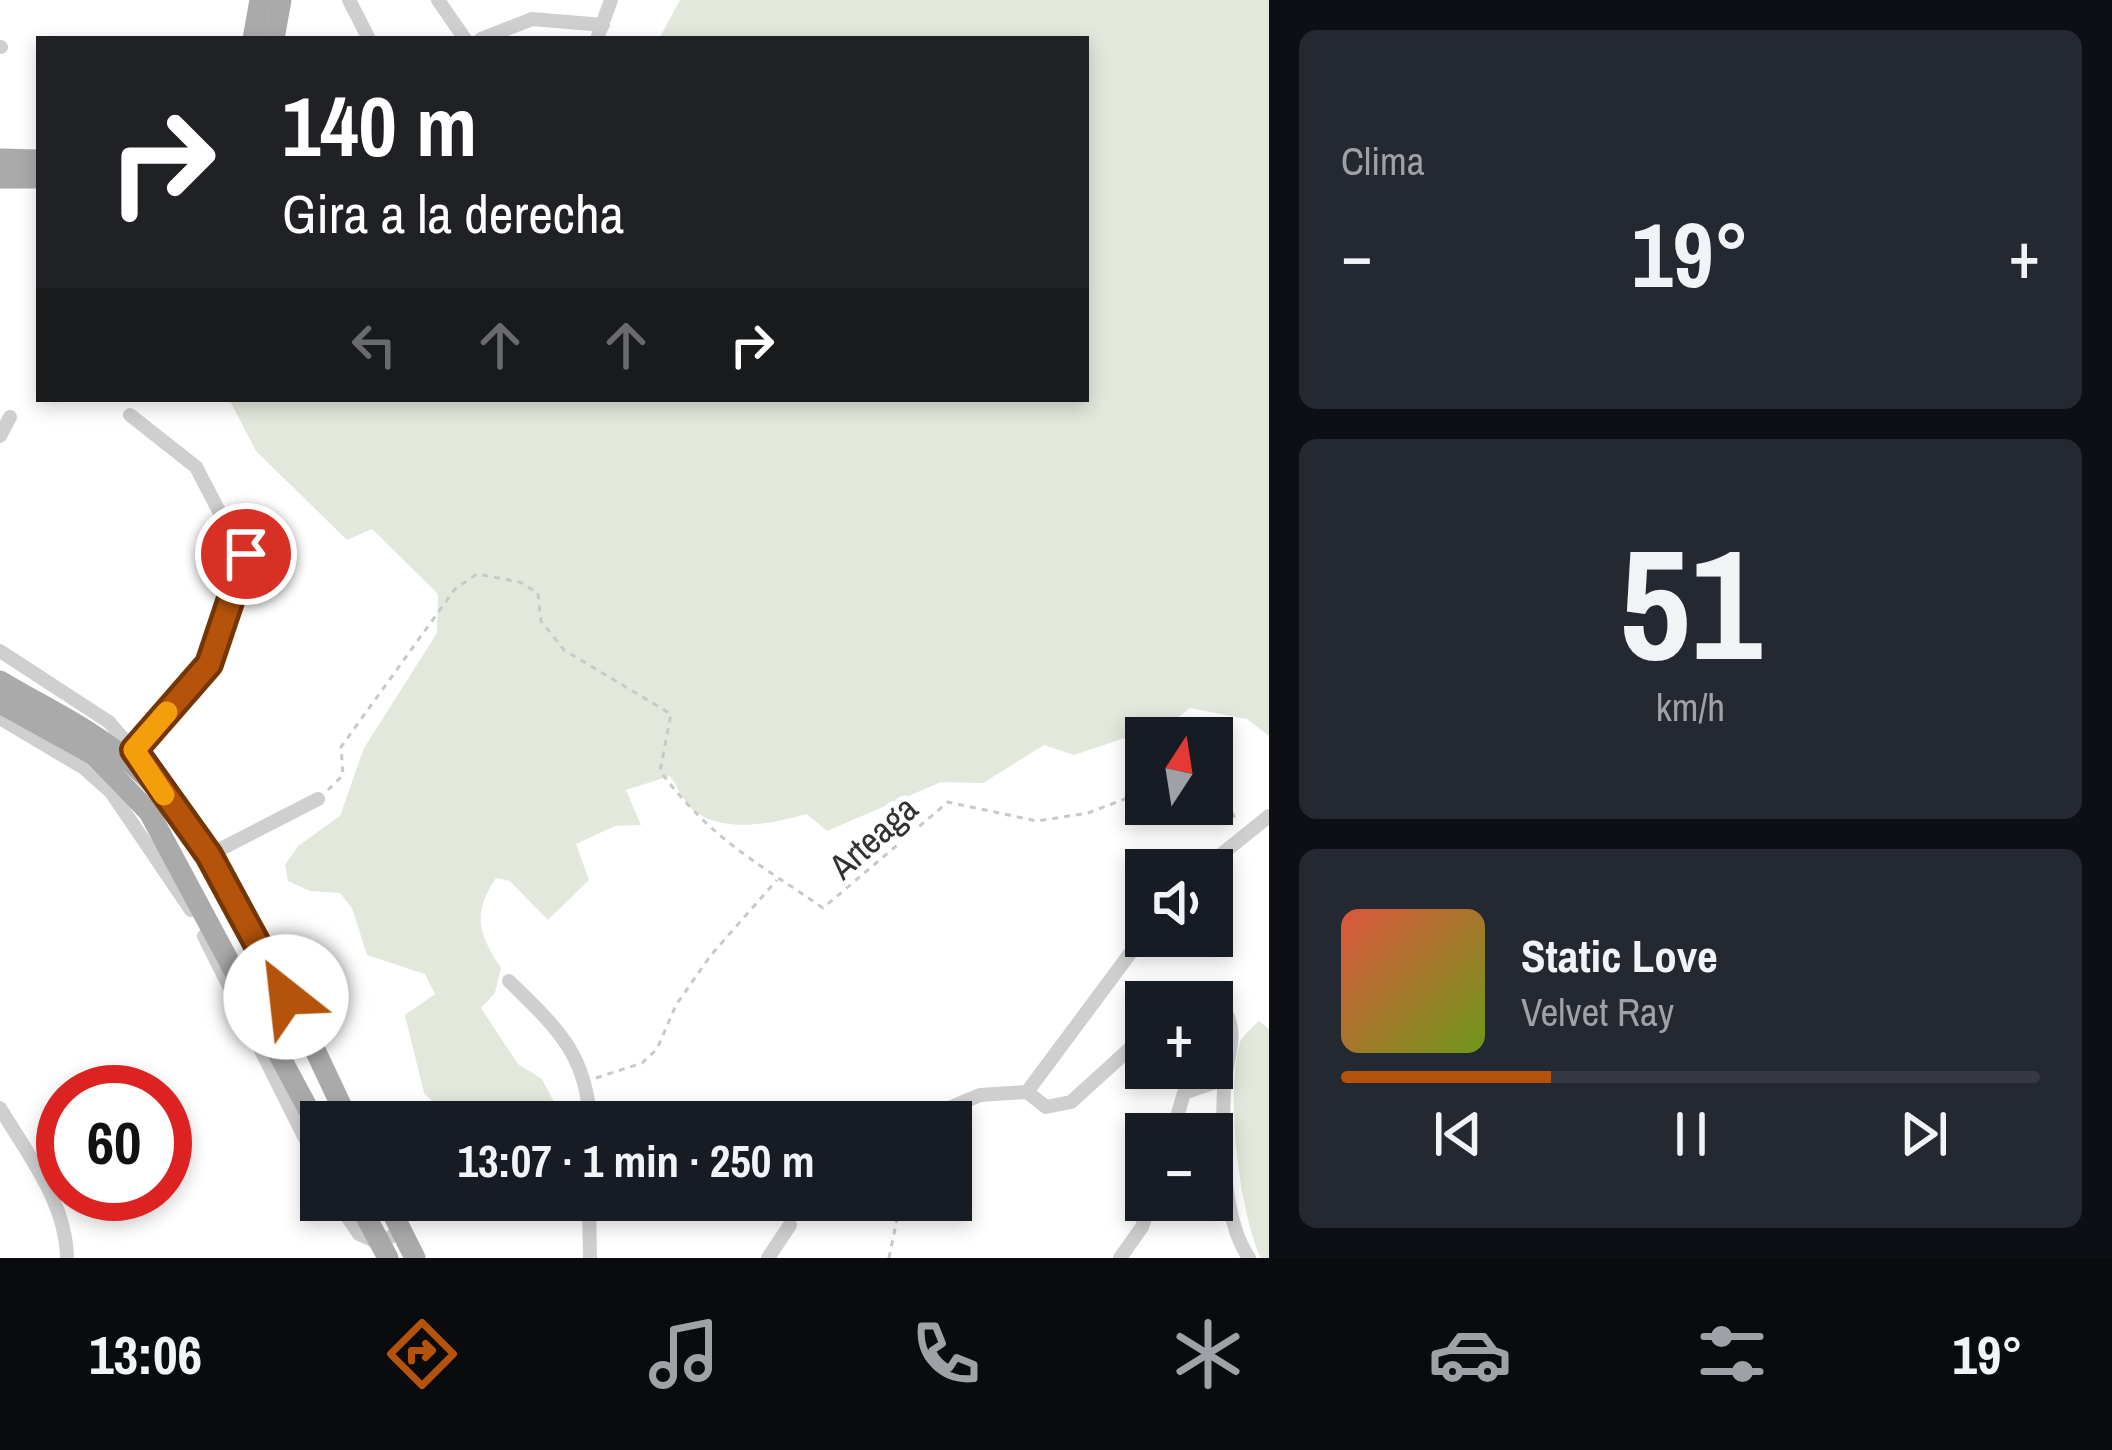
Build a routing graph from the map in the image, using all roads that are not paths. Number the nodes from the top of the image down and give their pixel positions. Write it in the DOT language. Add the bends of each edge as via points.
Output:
graph roads {
  1 [pos="260,0"];
  2 [pos="281,0"];
  3 [pos="349,0"];
  4 [pos="438,0"];
  5 [pos="611,0"];
  6 [pos="600,32"];
  7 [pos="254,36"];
  8 [pos="275,36"];
  9 [pos="367,36"];
  10 [pos="463,36"];
  11 [pos="489,36"];
  12 [pos="0,160"];
  13 [pos="36,160"];
  14 [pos="0,178"];
  15 [pos="36,178"];
  16 [pos="130,415"];
  17 [pos="10,417"];
  18 [pos="0,436"];
  19 [pos="0,651"];
  20 [pos="0,681"];
  21 [pos="0,703"];
  22 [pos="0,718"];
  23 [pos="130,754"];
  24 [pos="317,799"];
  25 [pos="1269,816"];
  26 [pos="1225,849"];
  27 [pos="209,855"];
  28 [pos="1128,957"];
  29 [pos="509,981"];
  30 [pos="1125,1053"];
  31 [pos="1196,1089"];
  32 [pos="1225,1089"];
  33 [pos="1028,1093"];
  34 [pos="304,1101"];
  35 [pos="338,1101"];
  36 [pos="589,1101"];
  37 [pos="966,1101"];
  38 [pos="0,1109"];
  39 [pos="1176,1113"];
  40 [pos="300,1128"];
  41 [pos="350,1221"];
  42 [pos="368,1221"];
  43 [pos="396,1221"];
  44 [pos="589,1221"];
  45 [pos="1144,1221"];
  46 [pos="790,1225"];
  47 [pos="401,1231"];
  48 [pos="384,1251"];
  49 [pos="67,1258"];
  50 [pos="415,1258"];
  51 [pos="590,1258"];
  52 [pos="768,1258"];
  53 [pos="1120,1258"];
  54 [pos="1249,1258"];
  1 -- 7 [label="main road"];
  2 -- 8 [label="main road"];
  3 -- 9 [label="street"];
  4 -- 10 [label="street"];
  5 -- 6 [label="street"];
  6 -- 11 [label="street" via="532,19"];
  12 -- 13 [label="main road"];
  14 -- 15 [label="main road"];
  16 -- 23 [label="street" via="196,466 246,563 209,664"];
  17 -- 18 [label="street"];
  19 -- 23 [label="street" via="109,722"];
  20 -- 23 [label="main road"];
  21 -- 34 [label="main road" via="94,755 149,812"];
  22 -- 40 [label="street" via="84,768 154,850"];
  23 -- 27 [label="main road"];
  24 -- 27 [label="street"];
  25 -- 26 [label="street"];
  27 -- 35 [label="main road"];
  28 -- 33 [label="street"];
  29 -- 36 [label="street" via="554,1026 588,1080"];
  30 -- 33 [label="street" via="1071,1102 1046,1107"];
  31 -- 39 [label="street" via="1184,1093"];
  32 -- 54 [label="street" via="1234,1218"];
  33 -- 37 [label="street"];
  38 -- 49 [label="street" via="54,1199"];
  41 -- 48 [label="street"];
  42 -- 48 [label="main road"];
  43 -- 47 [label="main road"];
  44 -- 51 [label="street"];
  45 -- 53 [label="street"];
  46 -- 52 [label="street"];
  47 -- 48 [label="street"];
  47 -- 50 [label="main road"];
}
